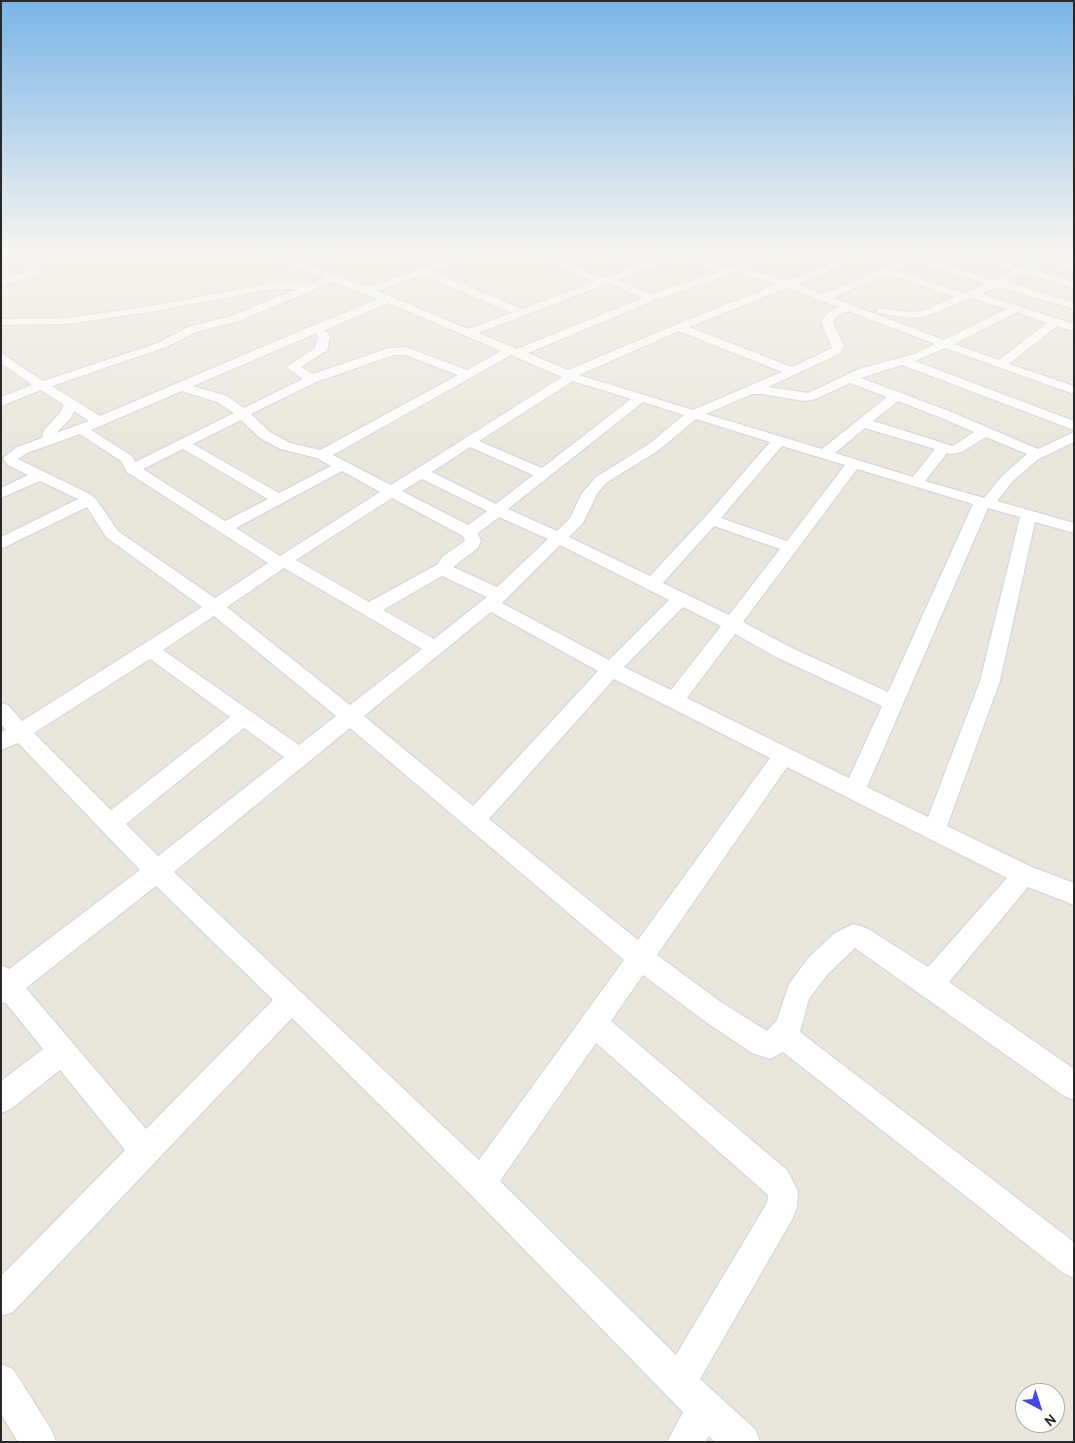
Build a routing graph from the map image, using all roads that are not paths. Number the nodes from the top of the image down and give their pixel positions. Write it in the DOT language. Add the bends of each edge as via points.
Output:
graph roads {
  1 [pos="93,317"];
  2 [pos="239,317"];
  3 [pos="344,317"];
  4 [pos="431,317"];
  5 [pos="507,317"];
  6 [pos="602,317"];
  7 [pos="703,317"];
  8 [pos="829,317"];
  9 [pos="874,317"];
  10 [pos="998,317"];
  11 [pos="1041,317"];
  12 [pos="1069,317"];
  13 [pos="1,322"];
  14 [pos="1058,323"];
  15 [pos="679,327"];
  16 [pos="318,328"];
  17 [pos="1074,328"];
  18 [pos="468,333"];
  19 [pos="945,344"];
  20 [pos="513,352"];
  21 [pos="1,357"];
  22 [pos="818,360"];
  23 [pos="903,361"];
  24 [pos="1000,365"];
  25 [pos="19,371"];
  26 [pos="793,372"];
  27 [pos="845,372"];
  28 [pos="468,374"];
  29 [pos="570,375"];
  30 [pos="1,378"];
  31 [pos="312,379"];
  32 [pos="43,386"];
  33 [pos="180,386"];
  34 [pos="1074,390"];
  35 [pos="743,393"];
  36 [pos="896,396"];
  37 [pos="640,398"];
  38 [pos="1,402"];
  39 [pos="71,404"];
  40 [pos="244,414"];
  41 [pos="694,414"];
  42 [pos="99,421"];
  43 [pos="864,423"];
  44 [pos="1074,426"];
  45 [pos="81,429"];
  46 [pos="985,431"];
  47 [pos="1074,436"];
  48 [pos="780,440"];
  49 [pos="49,441"];
  50 [pos="469,442"];
  51 [pos="184,444"];
  52 [pos="943,448"];
  53 [pos="825,454"];
  54 [pos="1038,454"];
  55 [pos="322,455"];
  56 [pos="854,463"];
  57 [pos="341,466"];
  58 [pos="132,469"];
  59 [pos="422,473"];
  60 [pos="40,474"];
  61 [pos="544,474"];
  62 [pos="916,483"];
  63 [pos="391,493"];
  64 [pos="1,494"];
  65 [pos="279,499"];
  66 [pos="89,500"];
  67 [pos="984,503"];
  68 [pos="497,510"];
  69 [pos="1028,516"];
  70 [pos="712,520"];
  71 [pos="225,528"];
  72 [pos="1074,528"];
  73 [pos="470,534"];
  74 [pos="559,538"];
  75 [pos="1,544"];
  76 [pos="790,547"];
  77 [pos="282,562"];
  78 [pos="445,567"];
  79 [pos="652,584"];
  80 [pos="680,598"];
  81 [pos="495,600"];
  82 [pos="215,607"];
  83 [pos="369,610"];
  84 [pos="732,624"];
  85 [pos="436,648"];
  86 [pos="150,650"];
  87 [pos="611,669"];
  88 [pos="674,701"];
  89 [pos="893,703"];
  90 [pos="1,710"];
  91 [pos="244,717"];
  92 [pos="351,717"];
  93 [pos="11,737"];
  94 [pos="782,756"];
  95 [pos="300,757"];
  96 [pos="854,791"];
  97 [pos="474,819"];
  98 [pos="111,823"];
  99 [pos="934,831"];
  100 [pos="157,872"];
  101 [pos="1024,875"];
  102 [pos="1074,894"];
  103 [pos="640,958"];
  104 [pos="930,984"];
  105 [pos="3,985"];
  106 [pos="290,1002"];
  107 [pos="593,1023"];
  108 [pos="782,1035"];
  109 [pos="62,1052"];
  110 [pos="1074,1086"];
  111 [pos="1,1099"];
  112 [pos="146,1152"];
  113 [pos="481,1183"];
  114 [pos="1074,1262"];
  115 [pos="1,1300"];
  116 [pos="1,1382"];
  117 [pos="679,1382"];
  118 [pos="705,1409"];
  119 [pos="38,1442"];
  120 [pos="685,1442"];
  121 [pos="742,1442"];
  1 -- 13 [label="street"];
  2 -- 32 [label="street" via="192,329 162,345"];
  3 -- 16 [label="street"];
  4 -- 18 [label="street"];
  5 -- 18 [label="street"];
  6 -- 20 [label="street"];
  7 -- 15 [label="street"];
  8 -- 22 [label="street" via="827,322 838,348"];
  9 -- 19 [label="street"];
  10 -- 19 [label="street"];
  11 -- 14 [label="street"];
  12 -- 14 [label="street"];
  14 -- 17 [label="street"];
  14 -- 24 [label="street"];
  15 -- 26 [label="street"];
  15 -- 29 [label="street"];
  16 -- 31 [label="street" via="324,336 321,350 292,367"];
  16 -- 33 [label="street"];
  18 -- 20 [label="street"];
  19 -- 23 [label="street"];
  19 -- 24 [label="street"];
  20 -- 28 [label="street"];
  20 -- 29 [label="street"];
  21 -- 25 [label="street"];
  22 -- 26 [label="street"];
  22 -- 27 [label="street"];
  23 -- 27 [label="street"];
  23 -- 44 [label="street"];
  24 -- 34 [label="street"];
  25 -- 30 [label="street"];
  25 -- 32 [label="street"];
  26 -- 35 [label="street"];
  27 -- 35 [label="street" via="811,396 762,390"];
  27 -- 36 [label="street"];
  28 -- 31 [label="street" via="400,350"];
  28 -- 55 [label="street"];
  29 -- 37 [label="street"];
  29 -- 50 [label="street"];
  31 -- 40 [label="street"];
  32 -- 38 [label="street"];
  32 -- 39 [label="street"];
  33 -- 40 [label="street" via="222,399"];
  33 -- 42 [label="street"];
  35 -- 41 [label="street"];
  36 -- 43 [label="street"];
  36 -- 46 [label="street"];
  37 -- 41 [label="street"];
  37 -- 61 [label="street"];
  39 -- 42 [label="street"];
  39 -- 49 [label="street" via="66,415 48,435"];
  40 -- 51 [label="street"];
  40 -- 55 [label="street" via="265,435 286,446"];
  41 -- 48 [label="street"];
  41 -- 74 [label="street" via="654,447 601,480 590,493 577,520"];
  42 -- 45 [label="street"];
  43 -- 52 [label="street"];
  43 -- 53 [label="street"];
  45 -- 49 [label="street"];
  45 -- 58 [label="street" via="127,459"];
  46 -- 52 [label="street" via="957,449"];
  46 -- 54 [label="street"];
  47 -- 54 [label="street"];
  48 -- 53 [label="street"];
  48 -- 70 [label="street"];
  49 -- 60 [label="street" via="10,458 12,462"];
  50 -- 59 [label="street"];
  50 -- 61 [label="street"];
  51 -- 58 [label="street"];
  51 -- 65 [label="street"];
  52 -- 62 [label="street"];
  53 -- 56 [label="street"];
  54 -- 67 [label="street"];
  55 -- 57 [label="street"];
  56 -- 62 [label="street"];
  56 -- 76 [label="street"];
  57 -- 63 [label="street"];
  57 -- 65 [label="street"];
  58 -- 71 [label="street"];
  59 -- 63 [label="street"];
  59 -- 68 [label="street"];
  60 -- 64 [label="street"];
  60 -- 66 [label="street"];
  61 -- 68 [label="street"];
  62 -- 67 [label="street"];
  63 -- 73 [label="street"];
  63 -- 77 [label="street"];
  65 -- 71 [label="street"];
  66 -- 75 [label="street"];
  66 -- 82 [label="street" via="112,534"];
  67 -- 69 [label="street"];
  67 -- 89 [label="street"];
  68 -- 73 [label="street"];
  68 -- 74 [label="street"];
  69 -- 72 [label="street"];
  69 -- 99 [label="street" via="990,681"];
  70 -- 76 [label="street"];
  70 -- 79 [label="street"];
  71 -- 77 [label="street"];
  73 -- 78 [label="street" via="472,544 448,561"];
  74 -- 79 [label="street"];
  74 -- 81 [label="street"];
  76 -- 84 [label="street"];
  77 -- 82 [label="street"];
  77 -- 83 [label="street"];
  78 -- 81 [label="street" via="449,573"];
  78 -- 83 [label="street"];
  79 -- 80 [label="street"];
  80 -- 84 [label="street"];
  80 -- 87 [label="street"];
  81 -- 85 [label="street"];
  81 -- 87 [label="street"];
  82 -- 86 [label="street"];
  82 -- 92 [label="street"];
  83 -- 85 [label="street"];
  84 -- 88 [label="street"];
  84 -- 89 [label="street" via="783,652"];
  85 -- 92 [label="street"];
  86 -- 91 [label="street"];
  86 -- 93 [label="street"];
  87 -- 88 [label="street"];
  87 -- 97 [label="street"];
  88 -- 94 [label="street"];
  89 -- 96 [label="street"];
  90 -- 93 [label="street"];
  91 -- 95 [label="street"];
  91 -- 98 [label="street"];
  92 -- 95 [label="street"];
  92 -- 97 [label="street"];
  93 -- 98 [label="street"];
  94 -- 96 [label="street"];
  94 -- 103 [label="street"];
  95 -- 100 [label="street"];
  96 -- 99 [label="street"];
  97 -- 103 [label="street"];
  98 -- 100 [label="street"];
  99 -- 101 [label="street"];
  100 -- 105 [label="street"];
  100 -- 106 [label="street"];
  101 -- 102 [label="street"];
  101 -- 104 [label="street"];
  103 -- 107 [label="street"];
  103 -- 108 [label="street" via="762,1043 770,1045"];
  104 -- 108 [label="street" via="861,938 853,936 844,940 818,966 798,993 788,1028"];
  104 -- 110 [label="street"];
  105 -- 109 [label="street"];
  106 -- 112 [label="street"];
  106 -- 113 [label="street"];
  107 -- 113 [label="street"];
  107 -- 117 [label="street" via="776,1181 783,1192 782,1207"];
  108 -- 114 [label="street"];
  109 -- 111 [label="street"];
  109 -- 112 [label="street"];
  112 -- 115 [label="street"];
  113 -- 117 [label="street"];
  116 -- 119 [label="street"];
  117 -- 118 [label="street"];
  118 -- 120 [label="street"];
  118 -- 121 [label="street"];
}
